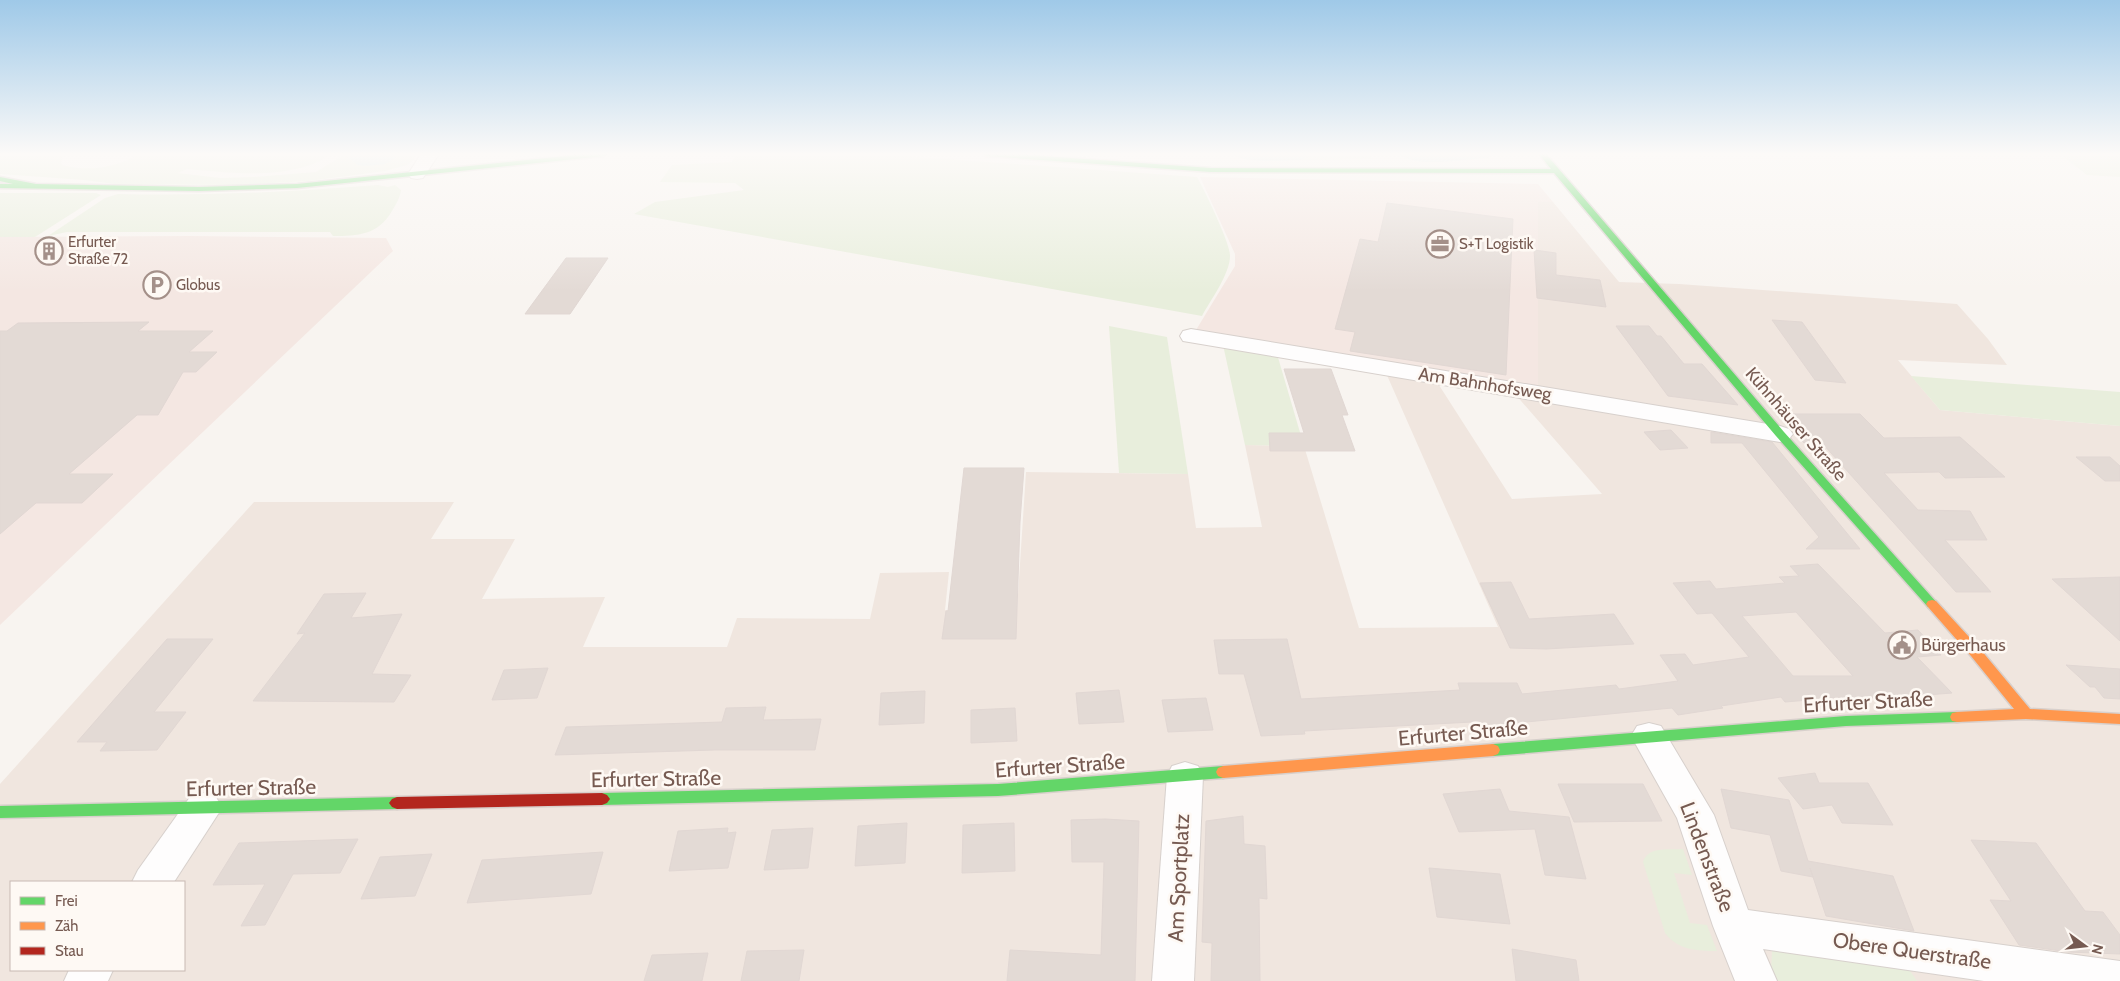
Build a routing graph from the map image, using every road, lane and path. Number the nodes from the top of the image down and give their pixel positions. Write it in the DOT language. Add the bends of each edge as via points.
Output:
graph roads {
  1 [pos="1581,200"];
  2 [pos="1190,336"];
  3 [pos="1780,434"];
  4 [pos="2026,714"];
  5 [pos="2120,719"];
  6 [pos="1649,736"];
  7 [pos="1185,776"];
  8 [pos="203,808"];
  9 [pos="0,812"];
  10 [pos="153,881"];
  11 [pos="1733,926"];
  12 [pos="1173,981"];
  13 [pos="1756,981"];
  14 [pos="2120,981"];
  1 -- 3 [label="main road, Kühnhäuser Straße"];
  2 -- 3 [label="street, Am Bahnhofsweg"];
  3 -- 4 [label="main road, Kühnhäuser Straße" via="1983,661"];
  4 -- 5 [label="main road, Erfurter Straße"];
  4 -- 6 [label="main road, Erfurter Straße" via="1846,721"];
  6 -- 7 [label="main road, Erfurter Straße"];
  6 -- 11 [label="street, Lindenstraße" via="1695,815"];
  7 -- 8 [label="main road, Erfurter Straße" via="998,790"];
  7 -- 12 [label="street, Am Sportplatz"];
  8 -- 9 [label="main road, Erfurter Straße"];
  8 -- 10 [label="street"];
  11 -- 13 [label="street, Lindenstraße"];
  11 -- 14 [label="street, Obere Querstraße"];
}
